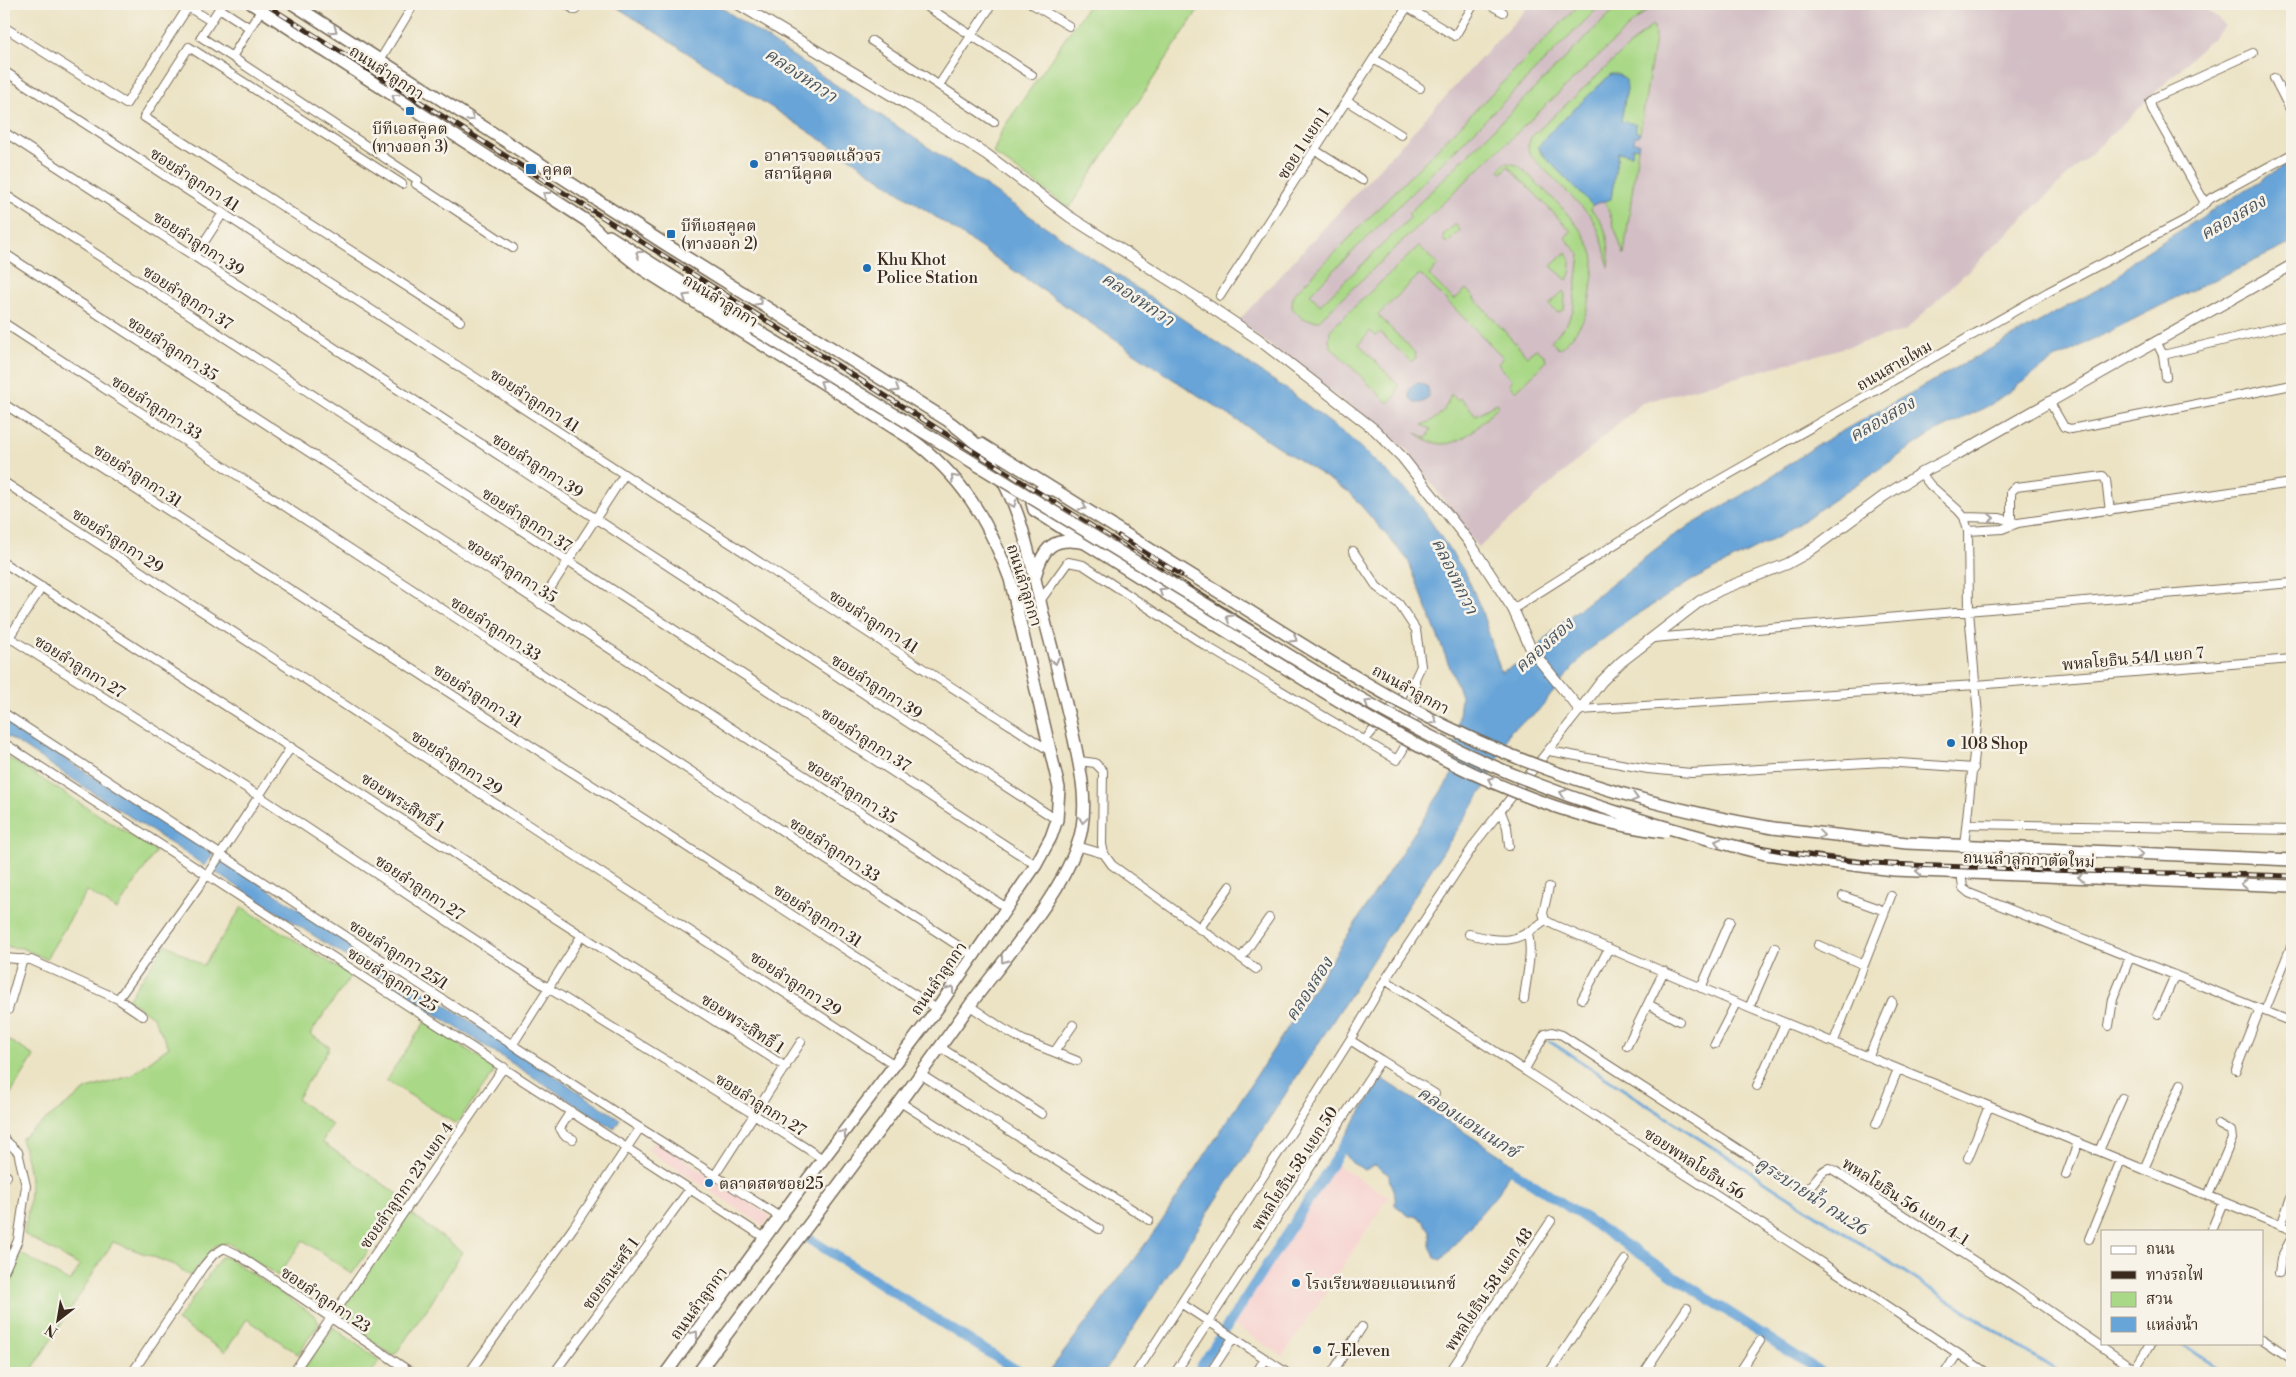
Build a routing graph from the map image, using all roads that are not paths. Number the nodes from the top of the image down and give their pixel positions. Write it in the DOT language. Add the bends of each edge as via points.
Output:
graph roads {
  1 [pos="293,4"];
  2 [pos="414,4"];
  3 [pos="566,4"];
  4 [pos="922,4"];
  5 [pos="992,4"];
  6 [pos="1032,4"];
  7 [pos="1474,4"];
  8 [pos="1489,4"];
  9 [pos="742,5"];
  10 [pos="189,6"];
  11 [pos="220,6"];
  12 [pos="1408,6"];
  13 [pos="256,7"];
  14 [pos="575,10"];
  15 [pos="1502,12"];
  16 [pos="211,21"];
  17 [pos="1069,26"];
  18 [pos="4,27"];
  19 [pos="250,28"];
  20 [pos="971,35"];
  21 [pos="206,40"];
  22 [pos="872,41"];
  23 [pos="198,52"];
  24 [pos="2253,53"];
  25 [pos="232,57"];
  26 [pos="1374,59"];
  27 [pos="380,60"];
  28 [pos="4,71"];
  29 [pos="1032,74"];
  30 [pos="2274,78"];
  31 [pos="939,85"];
  32 [pos="1420,88"];
  33 [pos="1347,101"];
  34 [pos="2292,113"];
  35 [pos="994,122"];
  36 [pos="4,132"];
  37 [pos="1401,135"];
  38 [pos="1315,150"];
  39 [pos="2292,154"];
  40 [pos="1362,180"];
  41 [pos="402,184"];
  42 [pos="4,194"];
  43 [pos="2205,203"];
  44 [pos="223,213"];
  45 [pos="587,221"];
  46 [pos="513,248"];
  47 [pos="4,253"];
  48 [pos="195,256"];
  49 [pos="2292,265"];
  50 [pos="1220,296"];
  51 [pos="460,321"];
  52 [pos="4,323"];
  53 [pos="2292,324"];
  54 [pos="2156,341"];
  55 [pos="2163,354"];
  56 [pos="2166,377"];
  57 [pos="2292,386"];
  58 [pos="2049,401"];
  59 [pos="4,404"];
  60 [pos="967,436"];
  61 [pos="1921,473"];
  62 [pos="624,475"];
  63 [pos="4,482"];
  64 [pos="2292,483"];
  65 [pos="1055,490"];
  66 [pos="2110,511"];
  67 [pos="1964,517"];
  68 [pos="595,520"];
  69 [pos="2013,523"];
  70 [pos="1968,531"];
  71 [pos="1085,543"];
  72 [pos="1353,551"];
  73 [pos="567,562"];
  74 [pos="4,563"];
  75 [pos="1034,578"];
  76 [pos="2292,583"];
  77 [pos="42,587"];
  78 [pos="1040,601"];
  79 [pos="540,604"];
  80 [pos="1513,609"];
  81 [pos="1969,611"];
  82 [pos="6,636"];
  83 [pos="1653,638"];
  84 [pos="4,644"];
  85 [pos="2292,659"];
  86 [pos="1415,679"];
  87 [pos="1976,685"];
  88 [pos="1580,710"];
  89 [pos="4,713"];
  90 [pos="1365,740"];
  91 [pos="4,743"];
  92 [pos="291,747"];
  93 [pos="1549,751"];
  94 [pos="1051,752"];
  95 [pos="1079,761"];
  96 [pos="1974,768"];
  97 [pos="259,796"];
  98 [pos="1501,812"];
  99 [pos="1057,820"];
  100 [pos="1967,824"];
  101 [pos="1773,828"];
  102 [pos="2292,830"];
  103 [pos="1688,834"];
  104 [pos="1077,846"];
  105 [pos="1509,846"];
  106 [pos="1964,846"];
  107 [pos="1104,854"];
  108 [pos="1765,854"];
  109 [pos="220,855"];
  110 [pos="2292,860"];
  111 [pos="1036,865"];
  112 [pos="208,872"];
  113 [pos="1961,872"];
  114 [pos="1230,886"];
  115 [pos="1549,886"];
  116 [pos="2292,886"];
  117 [pos="1843,896"];
  118 [pos="1891,896"];
  119 [pos="1007,908"];
  120 [pos="1885,911"];
  121 [pos="1269,918"];
  122 [pos="1545,920"];
  123 [pos="1730,921"];
  124 [pos="1199,928"];
  125 [pos="1469,934"];
  126 [pos="1528,934"];
  127 [pos="582,935"];
  128 [pos="2292,944"];
  129 [pos="1818,945"];
  130 [pos="1609,948"];
  131 [pos="1775,948"];
  132 [pos="974,956"];
  133 [pos="2130,957"];
  134 [pos="4,958"];
  135 [pos="1241,958"];
  136 [pos="24,959"];
  137 [pos="1864,965"];
  138 [pos="1256,969"];
  139 [pos="1664,972"];
  140 [pos="2175,975"];
  141 [pos="1385,980"];
  142 [pos="548,988"];
  143 [pos="1701,988"];
  144 [pos="1524,998"];
  145 [pos="118,999"];
  146 [pos="1582,999"];
  147 [pos="1892,1002"];
  148 [pos="1736,1003"];
  149 [pos="1648,1004"];
  150 [pos="970,1006"];
  151 [pos="1749,1008"];
  152 [pos="937,1009"];
  153 [pos="8,1010"];
  154 [pos="2262,1010"];
  155 [pos="2158,1014"];
  156 [pos="143,1016"];
  157 [pos="1679,1021"];
  158 [pos="2292,1022"];
  159 [pos="1785,1023"];
  160 [pos="1073,1025"];
  161 [pos="2109,1026"];
  162 [pos="1350,1040"];
  163 [pos="1834,1041"];
  164 [pos="801,1042"];
  165 [pos="513,1044"];
  166 [pos="1715,1044"];
  167 [pos="1628,1046"];
  168 [pos="940,1048"];
  169 [pos="1055,1051"];
  170 [pos="1869,1056"];
  171 [pos="1381,1060"];
  172 [pos="1076,1061"];
  173 [pos="895,1065"];
  174 [pos="504,1067"];
  175 [pos="786,1067"];
  176 [pos="1525,1069"];
  177 [pos="1898,1069"];
  178 [pos="2236,1070"];
  179 [pos="920,1074"];
  180 [pos="2181,1084"];
  181 [pos="1757,1086"];
  182 [pos="1435,1094"];
  183 [pos="2122,1098"];
  184 [pos="900,1102"];
  185 [pos="1989,1106"];
  186 [pos="572,1111"];
  187 [pos="1042,1114"];
  188 [pos="755,1115"];
  189 [pos="1876,1124"];
  190 [pos="2218,1124"];
  191 [pos="640,1128"];
  192 [pos="573,1139"];
  193 [pos="4,1140"];
  194 [pos="2078,1142"];
  195 [pos="628,1148"];
  196 [pos="2099,1150"];
  197 [pos="1968,1158"];
  198 [pos="823,1159"];
  199 [pos="2121,1160"];
  200 [pos="2144,1169"];
  201 [pos="715,1175"];
  202 [pos="2066,1175"];
  203 [pos="689,1190"];
  204 [pos="2292,1194"];
  205 [pos="2208,1196"];
  206 [pos="2224,1202"];
  207 [pos="780,1217"];
  208 [pos="1149,1220"];
  209 [pos="1551,1221"];
  210 [pos="2281,1226"];
  211 [pos="1099,1228"];
  212 [pos="2211,1230"];
  213 [pos="2292,1230"];
  214 [pos="2292,1237"];
  215 [pos="765,1238"];
  216 [pos="2089,1239"];
  217 [pos="1625,1260"];
  218 [pos="4,1272"];
  219 [pos="2278,1273"];
  220 [pos="1182,1304"];
  221 [pos="1687,1308"];
  222 [pos="330,1319"];
  223 [pos="1209,1322"];
  224 [pos="1362,1328"];
  225 [pos="1231,1336"];
  226 [pos="2264,1340"];
  227 [pos="1760,1341"];
  228 [pos="2150,1344"];
  229 [pos="1957,1354"];
  230 [pos="1265,1359"];
  231 [pos="2292,1359"];
  232 [pos="2136,1372"];
  233 [pos="132,1373"];
  234 [pos="292,1373"];
  235 [pos="412,1373"];
  236 [pos="468,1373"];
  237 [pos="554,1373"];
  238 [pos="666,1373"];
  239 [pos="698,1373"];
  240 [pos="1136,1373"];
  241 [pos="1175,1373"];
  242 [pos="1210,1373"];
  243 [pos="1256,1373"];
  244 [pos="1287,1373"];
  245 [pos="1332,1373"];
  246 [pos="1449,1373"];
  247 [pos="1549,1373"];
  248 [pos="1644,1373"];
  249 [pos="1739,1373"];
  250 [pos="1946,1373"];
  251 [pos="1987,1373"];
  1 -- 27 [label="main road, ถนนลำลูกกา, one-way"];
  2 -- 27 [label="street"];
  3 -- 14 [label="street"];
  4 -- 20 [label="street"];
  5 -- 20 [label="street"];
  6 -- 17 [label="street"];
  7 -- 12 [label="street" via="1455,36"];
  8 -- 15 [label="street"];
  9 -- 80 [label="street" via="986,154 1070,217 1258,339 1358,415 1402,457 1470,543"];
  10 -- 16 [label="street"];
  10 -- 18 [label="street" via="126,104"];
  11 -- 16 [label="street"];
  11 -- 19 [label="street"];
  12 -- 26 [label="street, ซอย 1 แยก 1"];
  13 -- 19 [label="street"];
  45 -- 13 [label="main road, ถนนลำลูกกา, one-way"];
  16 -- 21 [label="street" via="201,37"];
  19 -- 25 [label="street"];
  20 -- 29 [label="street"];
  20 -- 31 [label="street"];
  21 -- 23 [label="street"];
  21 -- 25 [label="street"];
  22 -- 31 [label="street"];
  23 -- 41 [label="street"];
  23 -- 51 [label="street" via="189,47 144,117"];
  24 -- 43 [label="street" via="2150,102"];
  25 -- 46 [label="street" via="418,180 416,184"];
  26 -- 32 [label="street"];
  26 -- 33 [label="street, ซอย 1 แยก 1"];
  27 -- 60 [label="main road, ถนนลำลูกกา, one-way" via="947,420"];
  28 -- 44 [label="street, ซอยลำลูกกา 41"];
  30 -- 34 [label="street"];
  31 -- 35 [label="street"];
  33 -- 37 [label="street"];
  33 -- 38 [label="street, ซอย 1 แยก 1"];
  36 -- 48 [label="street, ซอยลำลูกกา 39"];
  38 -- 40 [label="street"];
  38 -- 50 [label="street, ซอย 1 แยก 1"];
  39 -- 43 [label="street, ถนนสายไหม"];
  42 -- 73 [label="street, ซอยลำลูกกา 37"];
  43 -- 80 [label="street, ถนนสายไหม" via="2187,219 2048,292 1691,496"];
  44 -- 48 [label="street"];
  44 -- 62 [label="street, ซอยลำลูกกา 41"];
  94 -- 45 [label="main road, ถนนลำลูกกา, one-way" via="1010,579 985,523 961,485 930,453 910,438 640,268"];
  103 -- 45 [label="main road, ถนนลำลูกกา, one-way, bridge" via="1512,774 1384,712 753,328"];
  47 -- 79 [label="street, ซอยลำลูกกา 35"];
  48 -- 68 [label="street, ซอยลำลูกกา 39"];
  49 -- 54 [label="street"];
  52 -- 132 [label="street, ซอยลำลูกกา 33"];
  53 -- 55 [label="street"];
  54 -- 55 [label="street"];
  54 -- 58 [label="street"];
  55 -- 56 [label="street"];
  57 -- 58 [label="street" via="2070,429 2064,427"];
  58 -- 61 [label="street"];
  59 -- 152 [label="street, ซอยลำลูกกา 31"];
  60 -- 65 [label="main road, ถนนลำลูกกา"];
  60 -- 75 [label="main road, ถนนลำลูกกา, one-way" via="983,451 1004,482 1018,518"];
  61 -- 67 [label="street"];
  61 -- 83 [label="street" via="1807,553 1700,601"];
  62 -- 68 [label="street"];
  62 -- 94 [label="street, ซอยลำลูกกา 41"];
  63 -- 173 [label="street, ซอยลำลูกกา 29"];
  64 -- 66 [label="street"];
  65 -- 71 [label="main road" via="1043,488 1037,493 1032,503 1034,510"];
  65 -- 101 [label="main road, ถนนลำลูกกา, one-way, bridge" via="1388,696 1442,724 1492,747 1616,793"];
  66 -- 69 [label="street"];
  66 -- 69 [label="street" via="2106,480 2100,475 2016,487 2011,492"];
  67 -- 69 [label="street, one-way" via="2000,518"];
  67 -- 70 [label="street"];
  68 -- 73 [label="street"];
  68 -- 99 [label="street, ซอยลำลูกกา 39"];
  69 -- 70 [label="street" via="2002,529"];
  70 -- 81 [label="street"];
  71 -- 75 [label="main road" via="1065,540 1049,548"];
  103 -- 71 [label="main road, one-way, bridge" via="1624,826 1534,798 1420,746 1387,729"];
  72 -- 86 [label="street" via="1377,587 1399,604 1416,630 1421,666"];
  73 -- 79 [label="street"];
  73 -- 111 [label="street, ซอยลำลูกกา 37"];
  74 -- 77 [label="street, ซอยพระสิทธิ์ 1"];
  75 -- 78 [label="main road, ถนนลำลูกกา"];
  76 -- 81 [label="street"];
  77 -- 82 [label="street"];
  77 -- 92 [label="street, ซอยพระสิทธิ์ 1"];
  78 -- 90 [label="street" via="1068,562 1083,565 1206,646"];
  78 -- 95 [label="main road, ถนนลำลูกกา, one-way"];
  79 -- 119 [label="street, ซอยลำลูกกา 35"];
  80 -- 88 [label="street" via="1532,651"];
  81 -- 83 [label="street"];
  81 -- 87 [label="street"];
  82 -- 84 [label="street"];
  82 -- 97 [label="street, ซอยลำลูกกา 27"];
  83 -- 88 [label="street" via="1621,662"];
  85 -- 87 [label="street, พหลโยธิน 54/1 แยก 7"];
  86 -- 90 [label="street"];
  86 -- 90 [label="street" via="1413,730 1396,760"];
  87 -- 88 [label="street, พหลโยธิน 54/1 แยก 7"];
  87 -- 96 [label="street" via="1978,716"];
  88 -- 93 [label="street"];
  89 -- 109 [label="street, ซอยลำลูกกา 25/1"];
  91 -- 112 [label="street, ซอยลำลูกกา 25"];
  92 -- 97 [label="street"];
  92 -- 127 [label="street, ซอยพระสิทธิ์ 1"];
  93 -- 96 [label="street" via="1648,769 1691,773 1884,762"];
  93 -- 98 [label="street"];
  94 -- 99 [label="main road, ถนนลำลูกกา" via="1059,788"];
  95 -- 104 [label="main road, ถนนลำลูกกา, one-way" via="1084,813"];
  95 -- 107 [label="street" via="1095,763 1103,771"];
  96 -- 100 [label="street"];
  97 -- 109 [label="street"];
  97 -- 142 [label="street, ซอยลำลูกกา 27"];
  98 -- 105 [label="street"];
  98 -- 141 [label="street" via="1476,842"];
  99 -- 111 [label="main road, ถนนลำลูกกา"];
  100 -- 102 [label="street"];
  100 -- 106 [label="street"];
  101 -- 106 [label="main road, ถนนลำลูกกาตัดใหม่, one-way" via="1864,840"];
  108 -- 103 [label="main road, ถนนลำลูกกา, one-way, bridge"];
  104 -- 107 [label="street"];
  104 -- 150 [label="main road, ถนนลำลูกกา, one-way" via="1072,862 1058,883"];
  106 -- 110 [label="main road, ถนนลำลูกกาตัดใหม่, one-way"];
  107 -- 124 [label="street" via="1112,865"];
  113 -- 108 [label="main road, ถนนลำลูกกาตัดใหม่, one-way" via="1885,869"];
  109 -- 112 [label="street"];
  109 -- 165 [label="street, ซอยลำลูกกา 25/1"];
  111 -- 119 [label="main road, ถนนลำลูกกา"];
  112 -- 145 [label="street"];
  112 -- 174 [label="street, ซอยลำลูกกา 25"];
  116 -- 113 [label="main road, ถนนลำลูกกาตัดใหม่, one-way"];
  113 -- 133 [label="street" via="1963,888 1969,893"];
  114 -- 124 [label="street"];
  115 -- 122 [label="street" via="1543,913"];
  117 -- 120 [label="street"];
  118 -- 120 [label="street"];
  119 -- 132 [label="main road, ถนนลำลูกกา"];
  120 -- 137 [label="street"];
  121 -- 135 [label="street"];
  122 -- 126 [label="street"];
  122 -- 130 [label="street"];
  123 -- 143 [label="street"];
  124 -- 135 [label="street"];
  125 -- 126 [label="street" via="1497,941"];
  126 -- 144 [label="street" via="1531,954"];
  127 -- 142 [label="street"];
  127 -- 175 [label="street, ซอยพระสิทธิ์ 1"];
  128 -- 154 [label="street"];
  129 -- 137 [label="street"];
  130 -- 139 [label="street"];
  130 -- 146 [label="street"];
  131 -- 151 [label="street"];
  152 -- 132 [label="main road, ถนนลำลูกกา, one-way"];
  133 -- 140 [label="street"];
  133 -- 161 [label="street" via="2113,999"];
  134 -- 136 [label="street"];
  135 -- 138 [label="street"];
  136 -- 145 [label="street"];
  136 -- 153 [label="street"];
  137 -- 163 [label="street"];
  139 -- 143 [label="street"];
  139 -- 149 [label="street"];
  140 -- 154 [label="street"];
  140 -- 155 [label="street"];
  141 -- 162 [label="street"];
  141 -- 176 [label="street, ซอยพหลโยธิน 56"];
  142 -- 165 [label="street"];
  142 -- 188 [label="street, ซอยลำลูกกา 27"];
  143 -- 148 [label="street"];
  145 -- 156 [label="street"];
  147 -- 170 [label="street"];
  148 -- 151 [label="street"];
  148 -- 166 [label="street"];
  149 -- 157 [label="street"];
  149 -- 167 [label="street"];
  150 -- 168 [label="main road, ถนนลำลูกกา"];
  150 -- 169 [label="street" via="1023,1040"];
  151 -- 159 [label="street"];
  152 -- 173 [label="main road, ถนนลำลูกกา"];
  154 -- 158 [label="street"];
  154 -- 178 [label="street"];
  159 -- 163 [label="street"];
  159 -- 181 [label="street"];
  160 -- 169 [label="street"];
  162 -- 171 [label="street"];
  162 -- 220 [label="street"];
  163 -- 170 [label="street"];
  164 -- 175 [label="street"];
  165 -- 191 [label="street, ซอยลำลูกกา 25/1"];
  168 -- 179 [label="main road, ถนนลำลูกกา"];
  168 -- 187 [label="street"];
  169 -- 172 [label="street"];
  170 -- 177 [label="street"];
  171 -- 182 [label="street"];
  171 -- 223 [label="street, พหลโยธิน 58 แยก 50"];
  198 -- 173 [label="main road, ถนนลำลูกกา, one-way"];
  174 -- 186 [label="street, ซอยลำลูกกา 25"];
  174 -- 222 [label="street, ซอยลำลูกกา 23 แยก 4"];
  175 -- 188 [label="street"];
  176 -- 229 [label="street, ซอยพหลโยธิน 56"];
  176 -- 232 [label="street, พหลโยธิน 56 แยก 4-1" via="1545,1034 1562,1035 1803,1191 1810,1188 1823,1170 1835,1171 2016,1288"];
  177 -- 185 [label="street"];
  177 -- 189 [label="street"];
  179 -- 184 [label="main road, ถนนลำลูกกา"];
  179 -- 208 [label="street"];
  180 -- 200 [label="street"];
  183 -- 196 [label="street"];
  184 -- 211 [label="street"];
  184 -- 239 [label="main road, ถนนลำลูกกา"];
  185 -- 194 [label="street"];
  185 -- 197 [label="street"];
  186 -- 192 [label="street" via="560,1128 564,1135"];
  186 -- 195 [label="street, ซอยลำลูกกา 25"];
  188 -- 198 [label="street, ซอยลำลูกกา 27"];
  188 -- 201 [label="street"];
  190 -- 205 [label="street" via="2230,1131 2232,1139"];
  191 -- 195 [label="street"];
  191 -- 201 [label="street, ซอยลำลูกกา 25/1"];
  193 -- 218 [label="street" via="18,1152 26,1186 18,1240"];
  194 -- 196 [label="street"];
  194 -- 202 [label="street"];
  195 -- 203 [label="street, ซอยลำลูกกา 25"];
  195 -- 236 [label="street"];
  196 -- 199 [label="street"];
  198 -- 207 [label="main road, ถนนลำลูกกา"];
  199 -- 200 [label="street"];
  199 -- 216 [label="street"];
  200 -- 205 [label="street"];
  201 -- 207 [label="street, ซอยลำลูกกา 25/1"];
  203 -- 215 [label="street, ซอยลำลูกกา 25"];
  203 -- 237 [label="street, ซอยธนะศรี 1"];
  204 -- 210 [label="street"];
  205 -- 206 [label="street"];
  206 -- 210 [label="street"];
  206 -- 212 [label="street"];
  207 -- 215 [label="main road, ถนนลำลูกกา"];
  209 -- 246 [label="street, พหลโยธิน 58 แยก 48"];
  210 -- 213 [label="street"];
  214 -- 219 [label="street" via="2281,1258"];
  238 -- 215 [label="main road, ถนนลำลูกกา, one-way"];
  217 -- 247 [label="street"];
  220 -- 223 [label="street"];
  220 -- 240 [label="street"];
  221 -- 248 [label="street"];
  222 -- 233 [label="street, ซอยลำลูกกา 23" via="224,1248 203,1267"];
  222 -- 234 [label="street, ซอยลำลูกกา 23 แยก 4"];
  222 -- 235 [label="street, ซอยลำลูกกา 23"];
  223 -- 225 [label="street"];
  223 -- 241 [label="street, พหลโยธิน 58 แยก 50"];
  224 -- 245 [label="street"];
  225 -- 230 [label="street"];
  225 -- 242 [label="street"];
  226 -- 231 [label="street"];
  227 -- 249 [label="street"];
  228 -- 232 [label="street"];
  229 -- 250 [label="street"];
  229 -- 251 [label="street, ซอยพหลโยธิน 56"];
  230 -- 243 [label="street"];
  230 -- 244 [label="street"];
}
